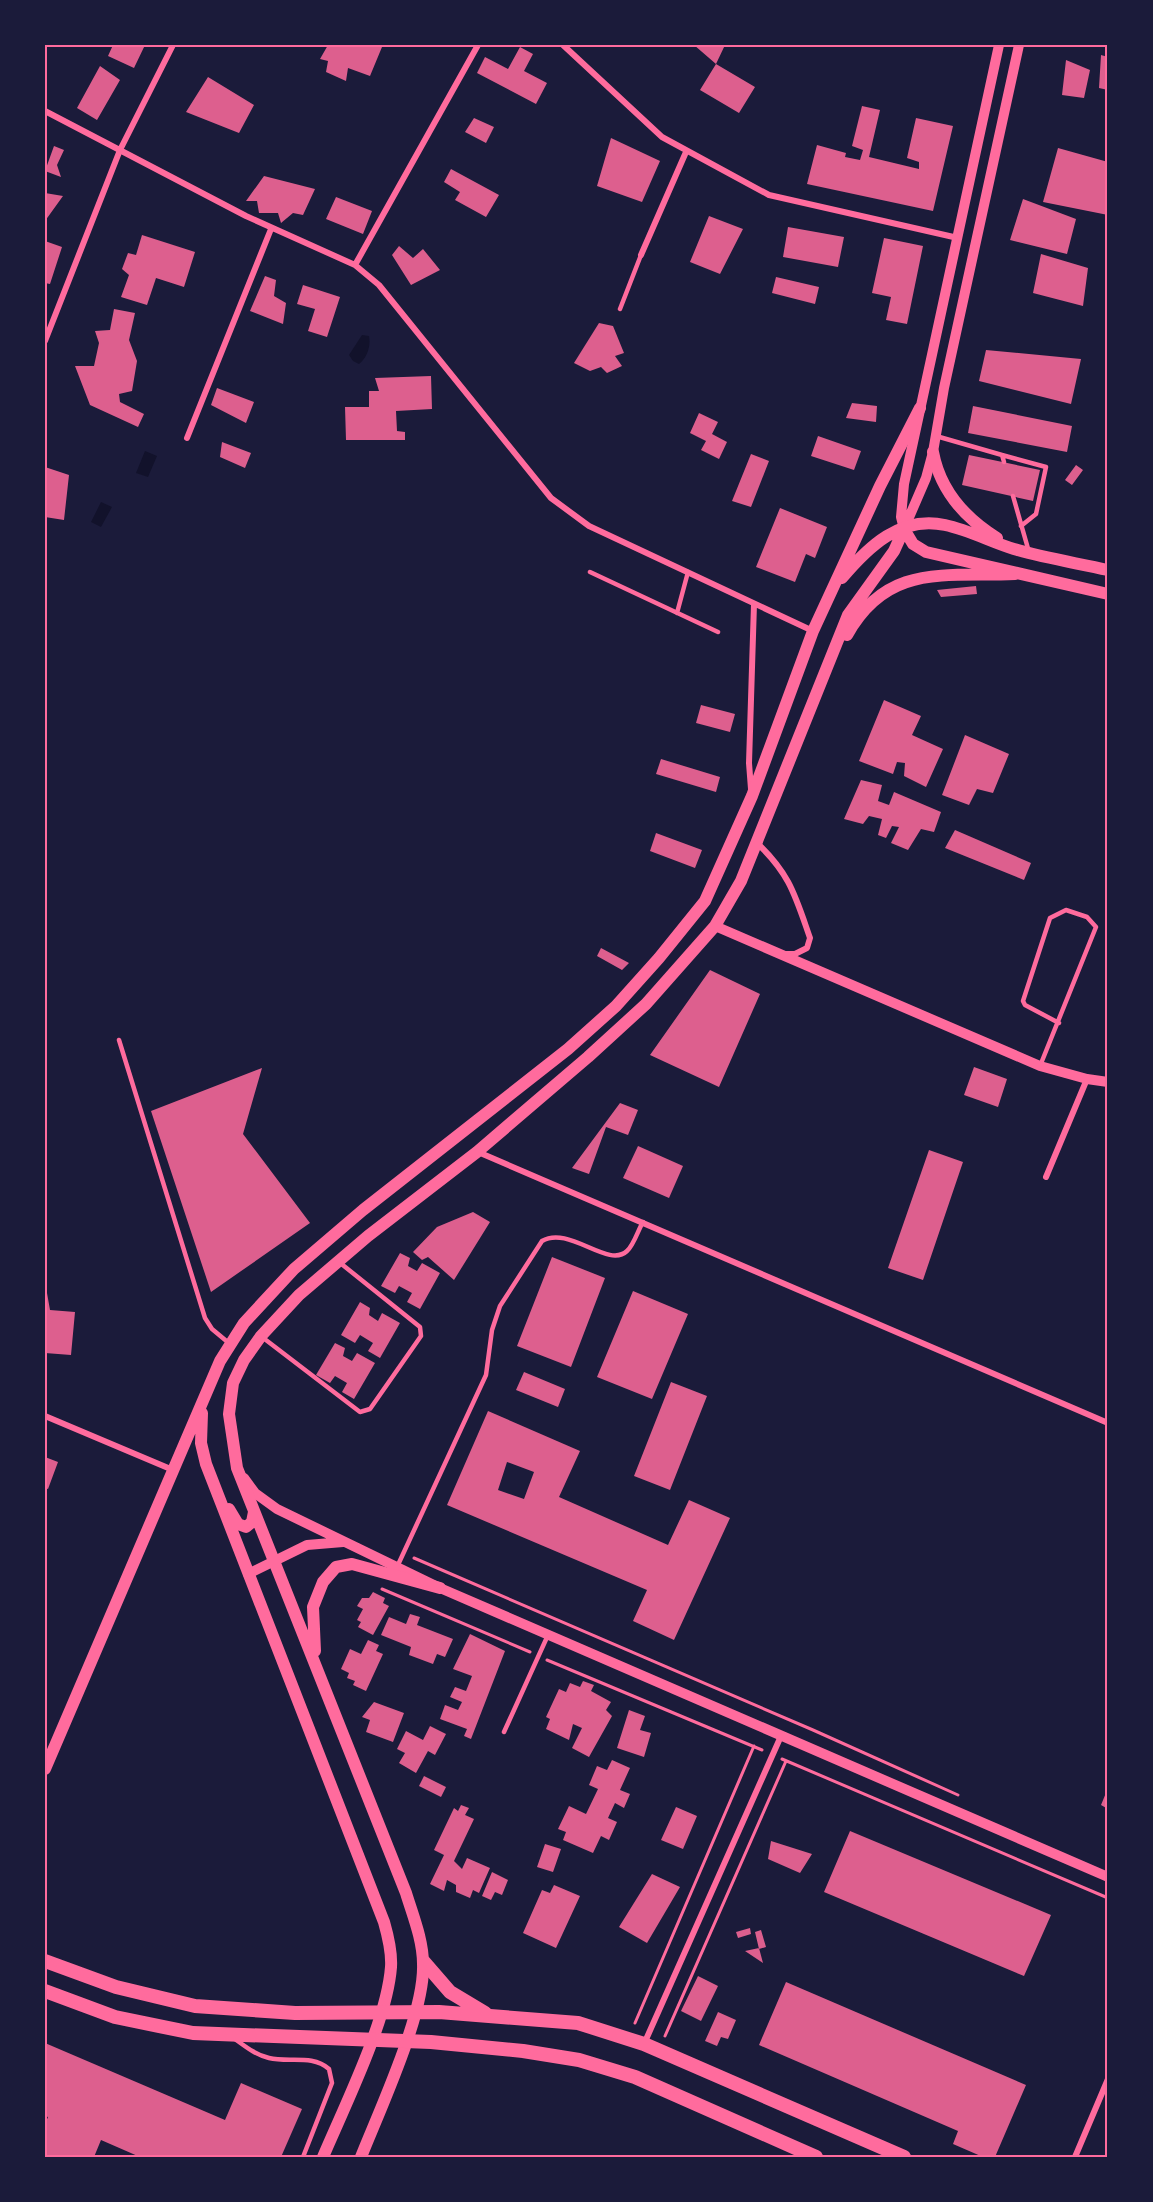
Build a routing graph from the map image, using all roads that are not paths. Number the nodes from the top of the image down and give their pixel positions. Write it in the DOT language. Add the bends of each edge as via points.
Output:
graph roads {
  1 [pos="173,45"];
  2 [pos="478,45"];
  3 [pos="564,45"];
  4 [pos="999,45"];
  5 [pos="1019,45"];
  6 [pos="45,111"];
  7 [pos="120,150"];
  8 [pos="686,152"];
  9 [pos="272,229"];
  10 [pos="958,238"];
  11 [pos="641,255"];
  12 [pos="355,265"];
  13 [pos="621,309"];
  14 [pos="45,340"];
  15 [pos="920,408"];
  16 [pos="936,436"];
  17 [pos="187,438"];
  18 [pos="933,452"];
  19 [pos="1002,455"];
  20 [pos="1004,462"];
  21 [pos="1013,496"];
  22 [pos="1021,526"];
  23 [pos="904,529"];
  24 [pos="1022,551"];
  25 [pos="1108,570"];
  26 [pos="590,572"];
  27 [pos="688,572"];
  28 [pos="1015,574"];
  29 [pos="832,590"];
  30 [pos="1108,594"];
  31 [pos="754,604"];
  32 [pos="677,613"];
  33 [pos="813,631"];
  34 [pos="718,632"];
  35 [pos="816,691"];
  36 [pos="752,796"];
  37 [pos="756,841"];
  38 [pos="715,926"];
  39 [pos="779,954"];
  40 [pos="1059,1023"];
  41 [pos="120,1040"];
  42 [pos="1040,1066"];
  43 [pos="1087,1079"];
  44 [pos="1108,1082"];
  45 [pos="477,1152"];
  46 [pos="1046,1177"];
  47 [pos="643,1222"];
  48 [pos="339,1262"];
  49 [pos="261,1336"];
  50 [pos="230,1344"];
  51 [pos="203,1400"];
  52 [pos="45,1416"];
  53 [pos="1108,1423"];
  54 [pos="237,1468"];
  55 [pos="173,1470"];
  56 [pos="210,1474"];
  57 [pos="254,1512"];
  58 [pos="346,1542"];
  59 [pos="273,1561"];
  60 [pos="397,1567"];
  61 [pos="248,1574"];
  62 [pos="440,1588"];
  63 [pos="548,1635"];
  64 [pos="318,1670"];
  65 [pos="504,1732"];
  66 [pos="781,1736"];
  67 [pos="45,1769"];
  68 [pos="1108,1877"];
  69 [pos="45,1961"];
  70 [pos="423,1962"];
  71 [pos="45,1991"];
  72 [pos="415,2011"];
  73 [pos="381,2012"];
  74 [pos="490,2015"];
  75 [pos="231,2036"];
  76 [pos="371,2039"];
  77 [pos="405,2041"];
  78 [pos="644,2044"];
  79 [pos="1108,2079"];
  80 [pos="303,2157"];
  81 [pos="323,2157"];
  82 [pos="361,2157"];
  83 [pos="816,2157"];
  84 [pos="904,2157"];
  85 [pos="1075,2157"];
  1 -- 7 [label="street"];
  2 -- 12 [label="street"];
  3 -- 8 [label="street" via="663,137"];
  4 -- 10 [label="street"];
  5 -- 16 [label="street"];
  6 -- 7 [label="street"];
  7 -- 9 [label="street"];
  7 -- 14 [label="street"];
  8 -- 10 [label="street" via="769,195"];
  8 -- 11 [label="street"];
  9 -- 12 [label="street"];
  9 -- 17 [label="street"];
  10 -- 15 [label="street"];
  11 -- 13 [label="lane"];
  12 -- 27 [label="street" via="379,285 551,498 589,526"];
  15 -- 23 [label="street" via="901,506"];
  15 -- 29 [label="main road"];
  16 -- 18 [label="street"];
  16 -- 19 [label="lane"];
  18 -- 23 [label="street"];
  18 -- 24 [label="main road" via="939,478 948,494 989,533"];
  19 -- 20 [label="lane"];
  19 -- 22 [label="lane" via="1046,467 1036,514"];
  21 -- 22 [label="lane"];
  22 -- 24 [label="lane"];
  23 -- 24 [label="main road" via="926,523 947,525"];
  23 -- 28 [label="main road" via="913,544 927,552"];
  23 -- 29 [label="main road" via="873,544"];
  23 -- 35 [label="main road" via="889,558 848,615"];
  24 -- 25 [label="main road"];
  26 -- 32 [label="lane"];
  27 -- 31 [label="street"];
  27 -- 32 [label="lane"];
  28 -- 30 [label="main road"];
  28 -- 35 [label="main road" via="909,580 878,594 858,615"];
  29 -- 33 [label="main road"];
  31 -- 33 [label="street"];
  31 -- 36 [label="street" via="749,763"];
  32 -- 34 [label="lane"];
  33 -- 36 [label="main road"];
  35 -- 37 [label="main road"];
  36 -- 50 [label="main road" via="705,900 616,1006 294,1269"];
  37 -- 38 [label="main road" via="736,892"];
  37 -- 39 [label="street" via="790,882 810,939 807,948 795,954"];
  38 -- 39 [label="street"];
  38 -- 45 [label="main road" via="646,1004"];
  39 -- 42 [label="street"];
  40 -- 40 [label="lane" via="1096,927 1087,917 1065,910 1050,918 1023,1001"];
  40 -- 42 [label="lane"];
  41 -- 50 [label="lane" via="205,1318"];
  42 -- 43 [label="street"];
  43 -- 44 [label="street"];
  43 -- 46 [label="street"];
  45 -- 47 [label="street"];
  45 -- 48 [label="main road"];
  47 -- 53 [label="street"];
  47 -- 60 [label="lane" via="627,1251 619,1255 559,1235 542,1241 500,1306 492,1330 486,1375"];
  48 -- 49 [label="main road" via="299,1295"];
  48 -- 49 [label="lane" via="420,1328 421,1336 370,1409 360,1412"];
  49 -- 54 [label="main road" via="233,1383 230,1414"];
  50 -- 51 [label="main road"];
  51 -- 55 [label="main road"];
  51 -- 56 [label="main road" via="201,1443"];
  52 -- 55 [label="street"];
  54 -- 57 [label="main road"];
  54 -- 58 [label="street" via="265,1501"];
  55 -- 67 [label="main road"];
  56 -- 57 [label="main road" via="238,1524 250,1525"];
  56 -- 61 [label="main road"];
  57 -- 59 [label="main road"];
  58 -- 59 [label="street" via="307,1545"];
  58 -- 60 [label="street"];
  59 -- 61 [label="street"];
  59 -- 64 [label="main road"];
  60 -- 62 [label="street"];
  61 -- 73 [label="main road" via="384,1922 391,1970"];
  62 -- 63 [label="street"];
  62 -- 64 [label="main road" via="351,1564 336,1567 323,1582 313,1607"];
  63 -- 65 [label="lane"];
  63 -- 66 [label="street"];
  64 -- 70 [label="main road" via="406,1893"];
  66 -- 68 [label="street"];
  66 -- 78 [label="street"];
  69 -- 73 [label="main road" via="116,1987 195,2006 295,2013"];
  70 -- 72 [label="main road"];
  70 -- 74 [label="main road" via="450,1992"];
  71 -- 75 [label="main road" via="150,2026"];
  72 -- 73 [label="main road"];
  72 -- 74 [label="main road"];
  72 -- 77 [label="main road"];
  73 -- 76 [label="main road"];
  74 -- 78 [label="main road" via="578,2024"];
  75 -- 76 [label="main road"];
  75 -- 80 [label="lane" via="260,2056 314,2060 329,2069 332,2083"];
  76 -- 77 [label="main road"];
  76 -- 81 [label="main road"];
  77 -- 82 [label="main road"];
  77 -- 83 [label="main road" via="523,2051 605,2068 636,2077"];
  78 -- 84 [label="main road"];
  79 -- 85 [label="street"];
}
